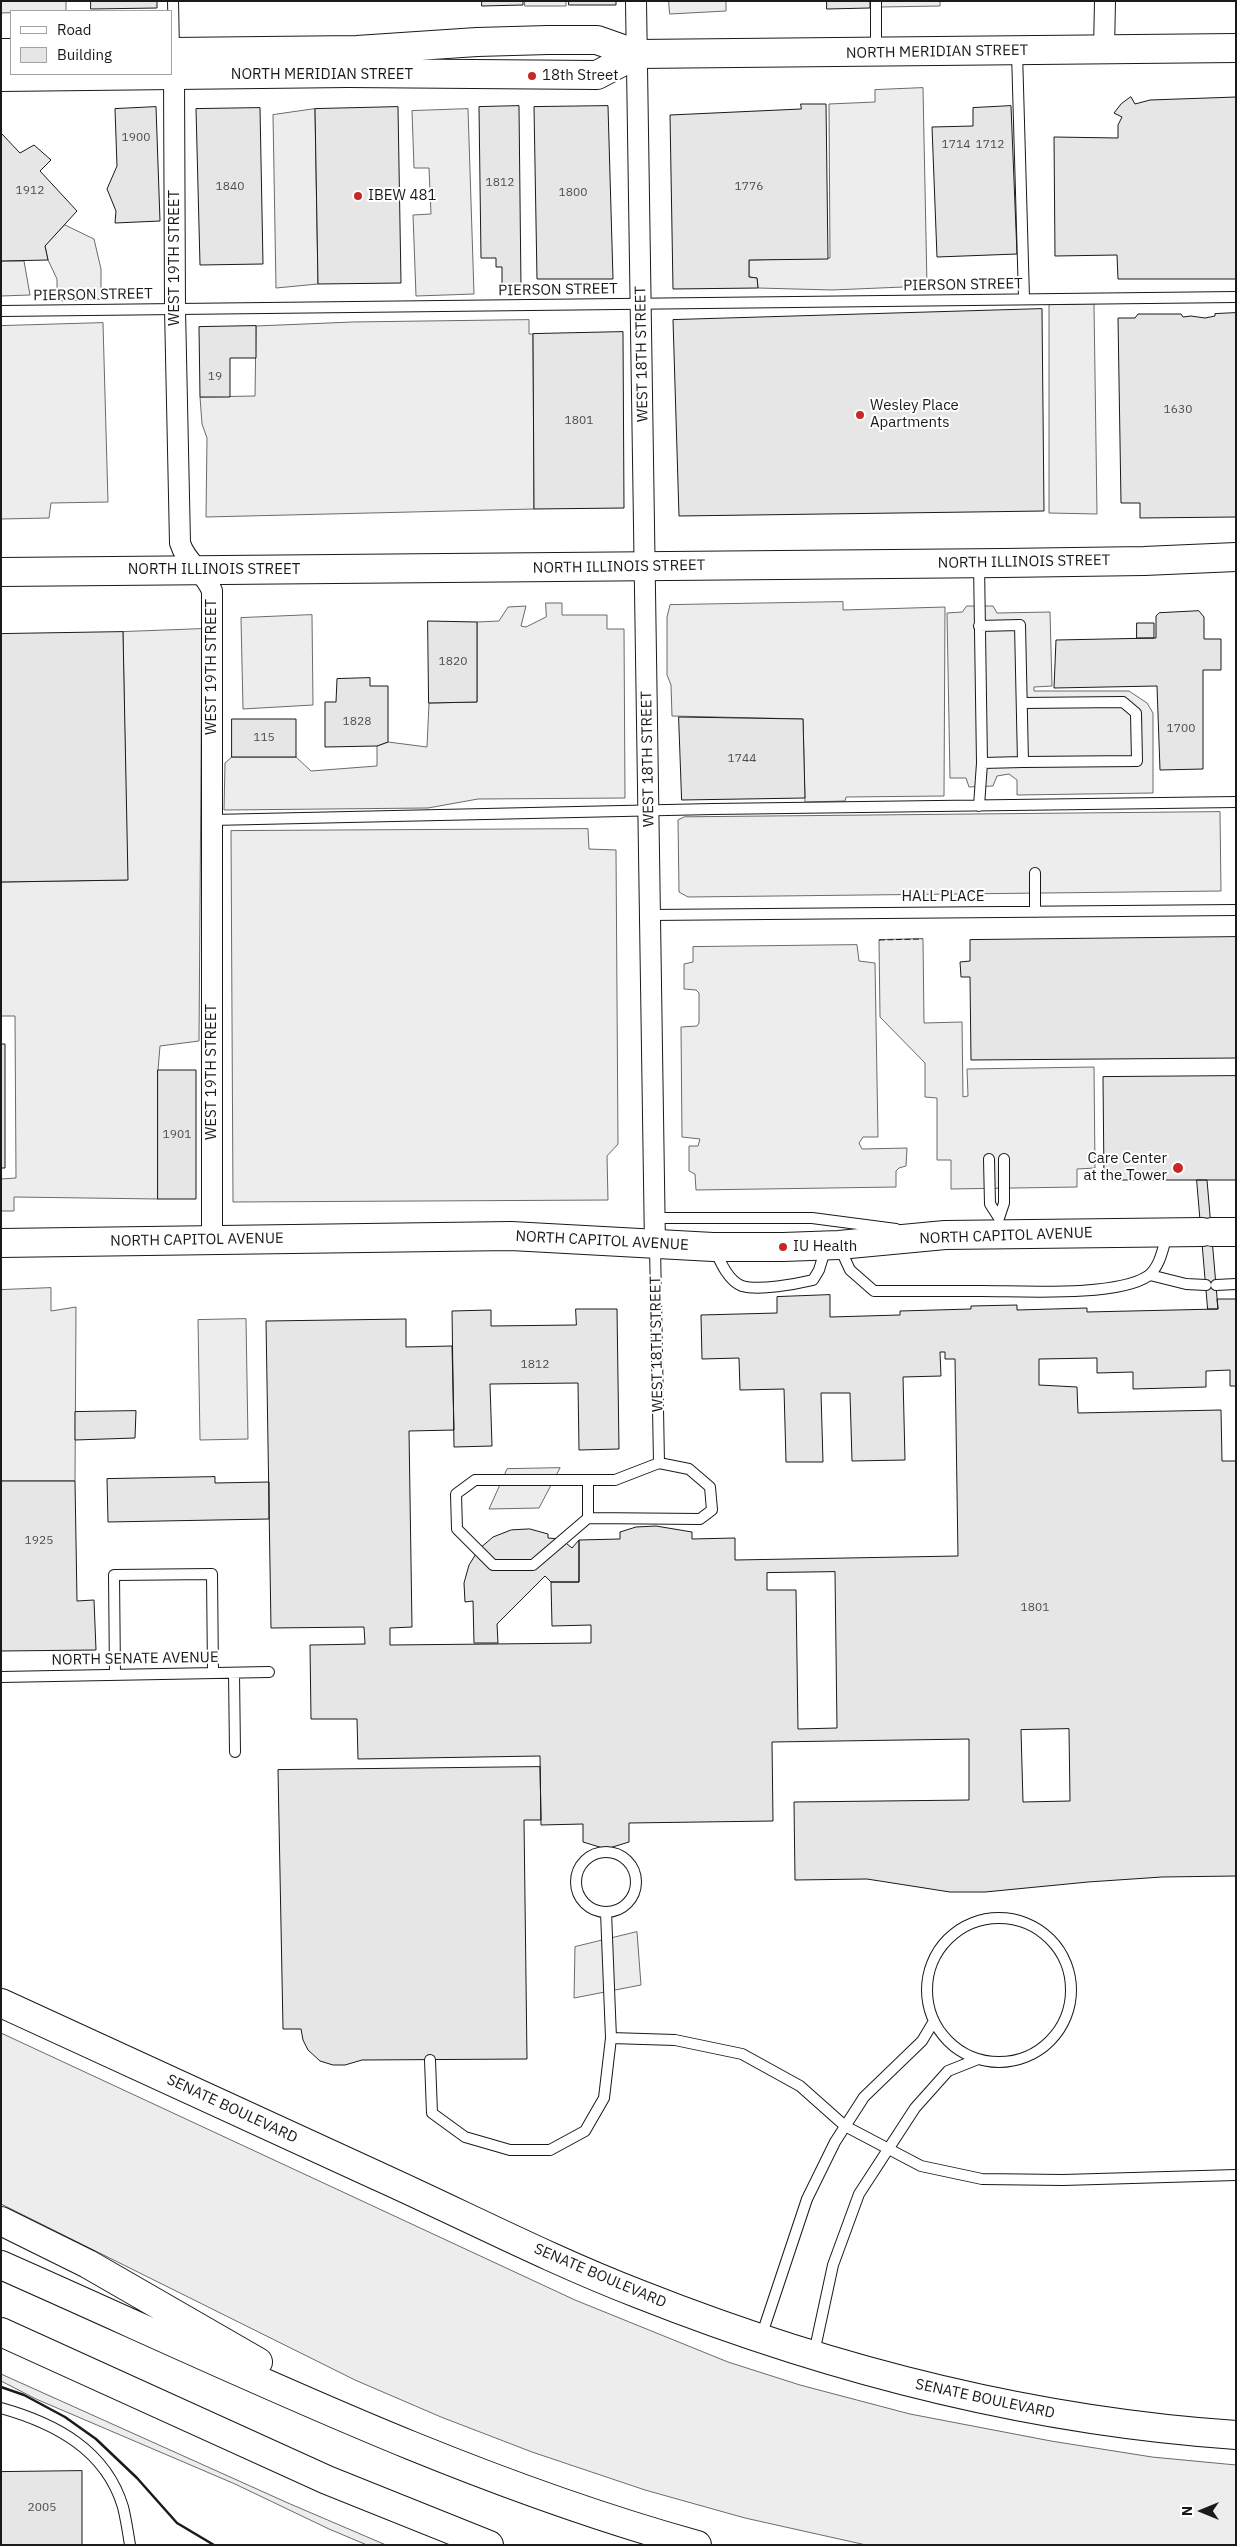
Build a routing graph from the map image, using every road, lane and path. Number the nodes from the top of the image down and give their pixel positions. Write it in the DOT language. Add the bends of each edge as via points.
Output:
graph roads {
  1 [pos="174,1"];
  2 [pos="636,1"];
  3 [pos="876,1"];
  4 [pos="1105,1"];
  5 [pos="1236,48"];
  6 [pos="1104,50"];
  7 [pos="1017,51"];
  8 [pos="876,52"];
  9 [pos="638,54"];
  10 [pos="173,60"];
  11 [pos="21,75"];
  12 [pos="1,77"];
  13 [pos="1236,297"];
  14 [pos="1024,298"];
  15 [pos="641,304"];
  16 [pos="175,309"];
  17 [pos="1,311"];
  18 [pos="1236,557"];
  19 [pos="979,563"];
  20 [pos="645,567"];
  21 [pos="197,570"];
  22 [pos="1,572"];
  23 [pos="979,626"];
  24 [pos="1022,703"];
  25 [pos="1023,762"];
  26 [pos="982,763"];
  27 [pos="1236,802"];
  28 [pos="979,806"];
  29 [pos="648,810"];
  30 [pos="212,820"];
  31 [pos="1035,873"];
  32 [pos="1236,910"];
  33 [pos="1035,912"];
  34 [pos="650,915"];
  35 [pos="989,1159"];
  36 [pos="1004,1159"];
  37 [pos="999,1226"];
  38 [pos="655,1232"];
  39 [pos="1216,1232"];
  40 [pos="1168,1233"];
  41 [pos="945,1235"];
  42 [pos="212,1240"];
  43 [pos="1,1243"];
  44 [pos="833,1245"];
  45 [pos="713,1248"];
  46 [pos="1150,1275"];
  47 [pos="1236,1284"];
  48 [pos="659,1464"];
  49 [pos="588,1480"];
  50 [pos="588,1518"];
  51 [pos="269,1672"];
  52 [pos="213,1673"];
  53 [pos="234,1673"];
  54 [pos="115,1675"];
  55 [pos="1,1677"];
  56 [pos="235,1752"];
  57 [pos="606,1912"];
  58 [pos="1,2003"];
  59 [pos="934,2021"];
  60 [pos="611,2038"];
  61 [pos="978,2059"];
  62 [pos="430,2060"];
  63 [pos="845,2126"];
  64 [pos="889,2148"];
  65 [pos="1236,2175"];
  66 [pos="1,2221"];
  67 [pos="1,2265"];
  68 [pos="1,2332"];
  69 [pos="760,2339"];
  70 [pos="813,2356"];
  71 [pos="1,2408"];
  72 [pos="380,2433"];
  73 [pos="1236,2435"];
  74 [pos="130,2545"];
  75 [pos="488,2545"];
  76 [pos="698,2545"];
  1 -- 10 [label="lane"];
  2 -- 9 [label="street, WEST 18TH STREET"];
  3 -- 8 [label="lane"];
  4 -- 6 [label="street"];
  5 -- 6 [label="main road, NORTH MERIDIAN STREET"];
  6 -- 7 [label="main road, NORTH MERIDIAN STREET"];
  7 -- 8 [label="main road, NORTH MERIDIAN STREET"];
  7 -- 14 [label="lane"];
  8 -- 9 [label="main road, NORTH MERIDIAN STREET"];
  9 -- 10 [label="main road, NORTH MERIDIAN STREET" via="597,40 548,40"];
  9 -- 10 [label="main road, NORTH MERIDIAN STREET" via="597,75 339,73"];
  9 -- 15 [label="street, WEST 18TH STREET"];
  10 -- 16 [label="street, WEST 19TH STREET"];
  11 -- 12 [label="main road, NORTH MERIDIAN STREET"];
  13 -- 14 [label="lane, PIERSON STREET"];
  14 -- 15 [label="lane, PIERSON STREET"];
  15 -- 16 [label="lane, PIERSON STREET"];
  15 -- 20 [label="street, WEST 18TH STREET"];
  16 -- 17 [label="lane, PIERSON STREET"];
  16 -- 21 [label="street, WEST 19TH STREET" via="180,543 182,552"];
  18 -- 19 [label="main road, NORTH ILLINOIS STREET"];
  19 -- 20 [label="main road, NORTH ILLINOIS STREET"];
  19 -- 23 [label="lane"];
  20 -- 21 [label="main road, NORTH ILLINOIS STREET"];
  20 -- 29 [label="street, WEST 18TH STREET"];
  21 -- 22 [label="main road, NORTH ILLINOIS STREET"];
  21 -- 30 [label="street, WEST 19TH STREET" via="212,591"];
  23 -- 24 [label="lane" via="1020,625"];
  23 -- 26 [label="lane"];
  24 -- 25 [label="lane"];
  24 -- 25 [label="lane" via="1123,702 1136,713 1137,761"];
  25 -- 26 [label="lane"];
  26 -- 28 [label="lane"];
  27 -- 28 [label="lane"];
  28 -- 29 [label="lane"];
  29 -- 30 [label="lane"];
  29 -- 34 [label="street, WEST 18TH STREET"];
  30 -- 42 [label="street, WEST 19TH STREET"];
  31 -- 33 [label="lane"];
  32 -- 33 [label="lane, HALL PLACE"];
  33 -- 34 [label="lane, HALL PLACE"];
  34 -- 38 [label="street, WEST 18TH STREET"];
  35 -- 37 [label="lane" via="990,1204"];
  36 -- 37 [label="lane" via="1004,1203"];
  37 -- 40 [label="main road, NORTH CAPITOL AVENUE"];
  37 -- 41 [label="main road, NORTH CAPITOL AVENUE"];
  38 -- 41 [label="lane" via="812,1218"];
  38 -- 42 [label="main road, NORTH CAPITOL AVENUE"];
  38 -- 45 [label="main road, NORTH CAPITOL AVENUE"];
  38 -- 48 [label="lane, WEST 18TH STREET"];
  39 -- 40 [label="main road, NORTH CAPITOL AVENUE"];
  40 -- 46 [label="lane" via="1157,1266"];
  41 -- 44 [label="main road, NORTH CAPITOL AVENUE"];
  42 -- 43 [label="main road, NORTH CAPITOL AVENUE"];
  44 -- 45 [label="main road, NORTH CAPITOL AVENUE"];
  44 -- 45 [label="lane" via="813,1280 786,1287 742,1286 726,1271"];
  44 -- 46 [label="lane" via="850,1270 874,1291 1053,1292 1117,1287"];
  46 -- 47 [label="lane" via="1186,1284"];
  48 -- 49 [label="lane" via="615,1480"];
  48 -- 50 [label="lane" via="689,1469 710,1486 712,1510 700,1519"];
  49 -- 50 [label="lane"];
  49 -- 50 [label="lane" via="475,1480 456,1494 457,1529 493,1565 533,1565"];
  51 -- 53 [label="lane, NORTH SENATE AVENUE"];
  52 -- 53 [label="lane, NORTH SENATE AVENUE"];
  52 -- 54 [label="lane, NORTH SENATE AVENUE"];
  52 -- 54 [label="lane" via="212,1574 114,1575"];
  53 -- 56 [label="lane"];
  54 -- 55 [label="lane, NORTH SENATE AVENUE"];
  57 -- 57 [label="lane" via="624,1906 635,1889 636,1880 628,1862 611,1852 591,1856 578,1870 576,1880 581,1899 596,1911"];
  57 -- 60 [label="lane"];
  58 -- 69 [label="main road, SENATE BOULEVARD" via="578,2268"];
  59 -- 61 [label="lane" via="945,2038 960,2051"];
  59 -- 61 [label="lane" via="927,1999 928,1975 937,1954 951,1936 971,1923 993,1918 1016,1919 1038,1928 1055,1944 1067,1964 1072,1986 1069,2009 1059,2030 1044,2047 1023,2058 1000,2062"];
  59 -- 63 [label="lane" via="922,2041 864,2097"];
  60 -- 62 [label="lane" via="604,2098 585,2131 550,2150 510,2150 465,2136 432,2113"];
  60 -- 63 [label="lane" via="675,2040 742,2054 800,2086"];
  61 -- 64 [label="lane" via="948,2071 915,2108"];
  63 -- 64 [label="lane"];
  63 -- 69 [label="lane" via="807,2199"];
  64 -- 65 [label="lane" via="921,2166 982,2179"];
  64 -- 70 [label="lane" via="859,2194 834,2265"];
  66 -- 72 [label="main road" via="88,2264"];
  67 -- 72 [label="main road"];
  68 -- 75 [label="main road" via="350,2490"];
  69 -- 70 [label="main road, SENATE BOULEVARD"];
  70 -- 73 [label="main road, SENATE BOULEVARD" via="924,2387 1025,2408 1147,2427"];
  71 -- 74 [label="lane" via="64,2432 101,2464 122,2506"];
  72 -- 76 [label="main road" via="467,2468"];
}
